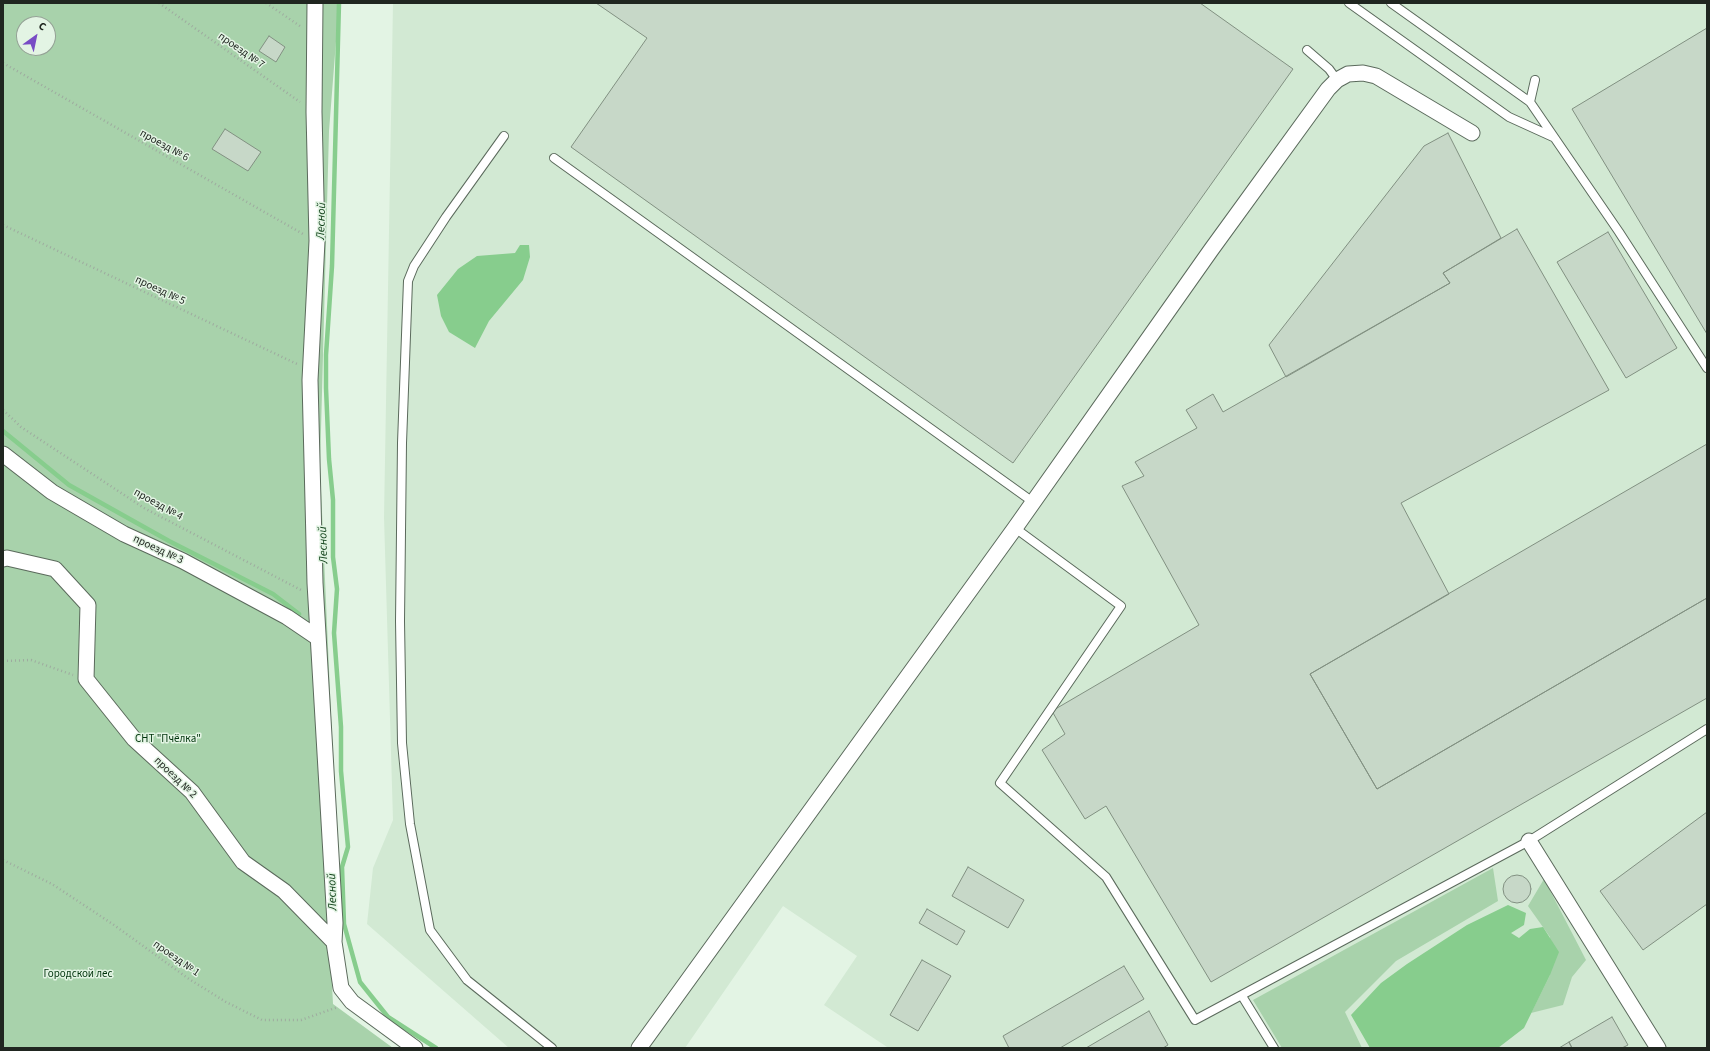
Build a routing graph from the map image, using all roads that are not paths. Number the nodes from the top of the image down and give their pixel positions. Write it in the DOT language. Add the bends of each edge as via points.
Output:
graph roads {
  1 [pos="315,3"];
  2 [pos="1349,3"];
  3 [pos="1391,3"];
  4 [pos="1307,50"];
  5 [pos="1337,80"];
  6 [pos="1535,80"];
  7 [pos="1530,102"];
  8 [pos="1472,133"];
  9 [pos="504,136"];
  10 [pos="1555,138"];
  11 [pos="554,158"];
  12 [pos="1707,368"];
  13 [pos="3,454"];
  14 [pos="1033,502"];
  15 [pos="1015,528"];
  16 [pos="3,559"];
  17 [pos="318,638"];
  18 [pos="1707,729"];
  19 [pos="1529,842"];
  20 [pos="334,942"];
  21 [pos="1242,996"];
  22 [pos="415,1048"];
  23 [pos="552,1048"];
  24 [pos="639,1048"];
  25 [pos="1274,1048"];
  26 [pos="1658,1048"];
  1 -- 17 [label="street" via="317,241 311,371"];
  2 -- 10 [label="lane" via="1509,117"];
  3 -- 7 [label="lane"];
  4 -- 5 [label="lane" via="1329,69"];
  5 -- 8 [label="street" via="1348,74 1363,73 1376,76"];
  5 -- 14 [label="street" via="1211,250"];
  6 -- 7 [label="lane"];
  7 -- 10 [label="lane"];
  9 -- 23 [label="lane" via="446,217 414,266 408,281 402,442 402,743 410,824 430,930 467,980"];
  10 -- 12 [label="lane"];
  11 -- 14 [label="lane"];
  13 -- 17 [label="street, проезд № 3" via="52,492 91,515 287,617"];
  14 -- 15 [label="street"];
  15 -- 21 [label="lane" via="1121,606 1000,783 1106,877 1195,1020"];
  15 -- 24 [label="street"];
  16 -- 20 [label="street, проезд № 2" via="55,569 88,606 86,679 134,739 192,792 243,862 284,891"];
  17 -- 20 [label="street"];
  18 -- 19 [label="lane"];
  19 -- 21 [label="lane"];
  19 -- 26 [label="street"];
  20 -- 22 [label="street" via="341,988 352,1002"];
  21 -- 25 [label="lane"];
}
